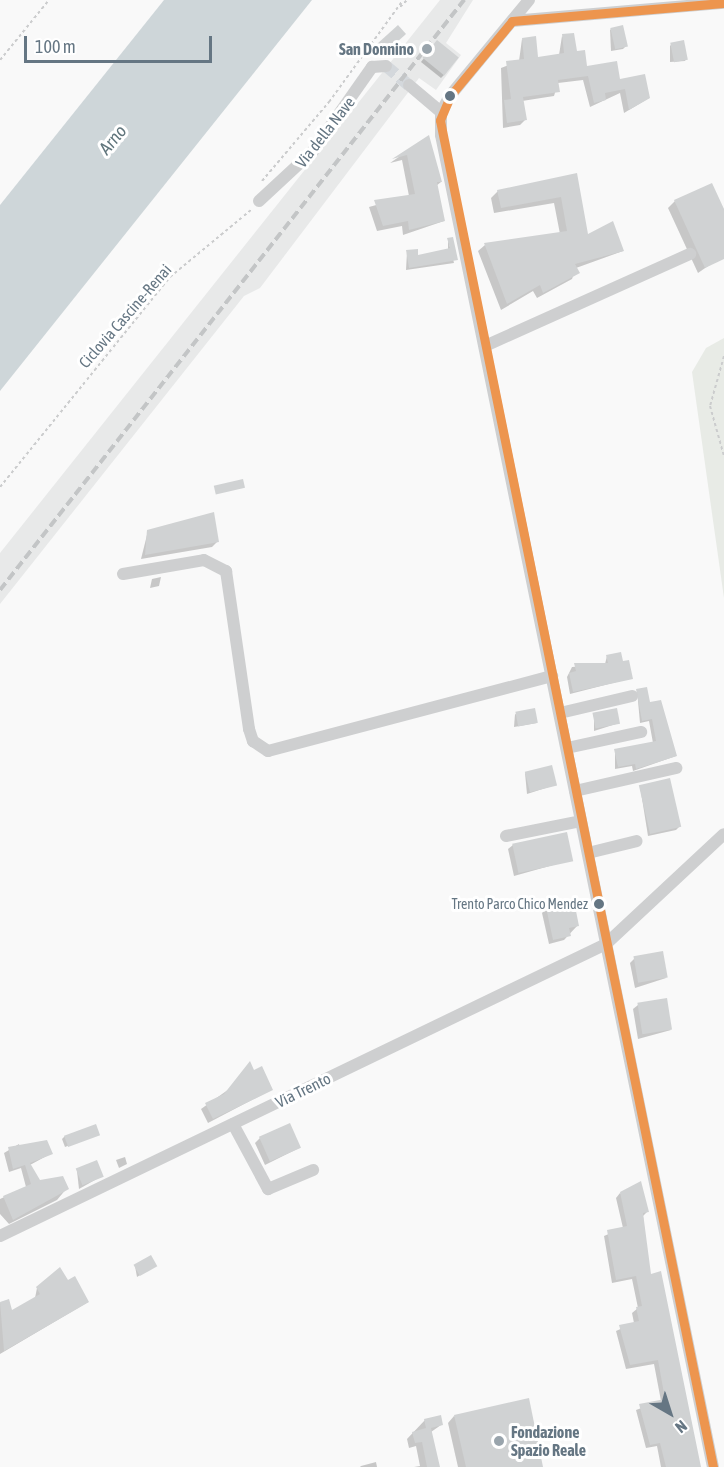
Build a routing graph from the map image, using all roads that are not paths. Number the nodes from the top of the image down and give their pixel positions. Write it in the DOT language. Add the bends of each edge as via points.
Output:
graph roads {
  1 [pos="529,0"];
  2 [pos="724,3"];
  3 [pos="512,21"];
  4 [pos="386,66"];
  5 [pos="409,85"];
  6 [pos="441,112"];
  7 [pos="260,201"];
  8 [pos="690,254"];
  9 [pos="484,346"];
  10 [pos="123,574"];
  11 [pos="552,676"];
  12 [pos="628,693"];
  13 [pos="559,710"];
  14 [pos="642,732"];
  15 [pos="567,748"];
  16 [pos="676,768"];
  17 [pos="575,791"];
  18 [pos="581,821"];
  19 [pos="724,834"];
  20 [pos="506,836"];
  21 [pos="638,841"];
  22 [pos="588,853"];
  23 [pos="606,944"];
  24 [pos="233,1124"];
  25 [pos="313,1170"];
  26 [pos="0,1236"];
  27 [pos="713,1467"];
  1 -- 3 [label="street"];
  2 -- 3 [label="street"];
  3 -- 6 [label="street"];
  4 -- 7 [label="street, Via della Nave" via="372,67 313,151"];
  5 -- 6 [label="street"];
  6 -- 9 [label="street"];
  8 -- 9 [label="street"];
  9 -- 11 [label="street"];
  10 -- 11 [label="street" via="204,560 226,571 249,729 253,741 268,751"];
  11 -- 13 [label="street"];
  12 -- 13 [label="street"];
  13 -- 15 [label="street"];
  14 -- 15 [label="street"];
  15 -- 17 [label="street"];
  16 -- 17 [label="street"];
  17 -- 18 [label="street"];
  18 -- 20 [label="street"];
  18 -- 22 [label="street"];
  19 -- 23 [label="street, Via Trento"];
  21 -- 22 [label="street"];
  22 -- 23 [label="street"];
  23 -- 24 [label="street, Via Trento"];
  23 -- 27 [label="street"];
  24 -- 25 [label="street" via="268,1190"];
  24 -- 26 [label="street, Via Trento"];
}
